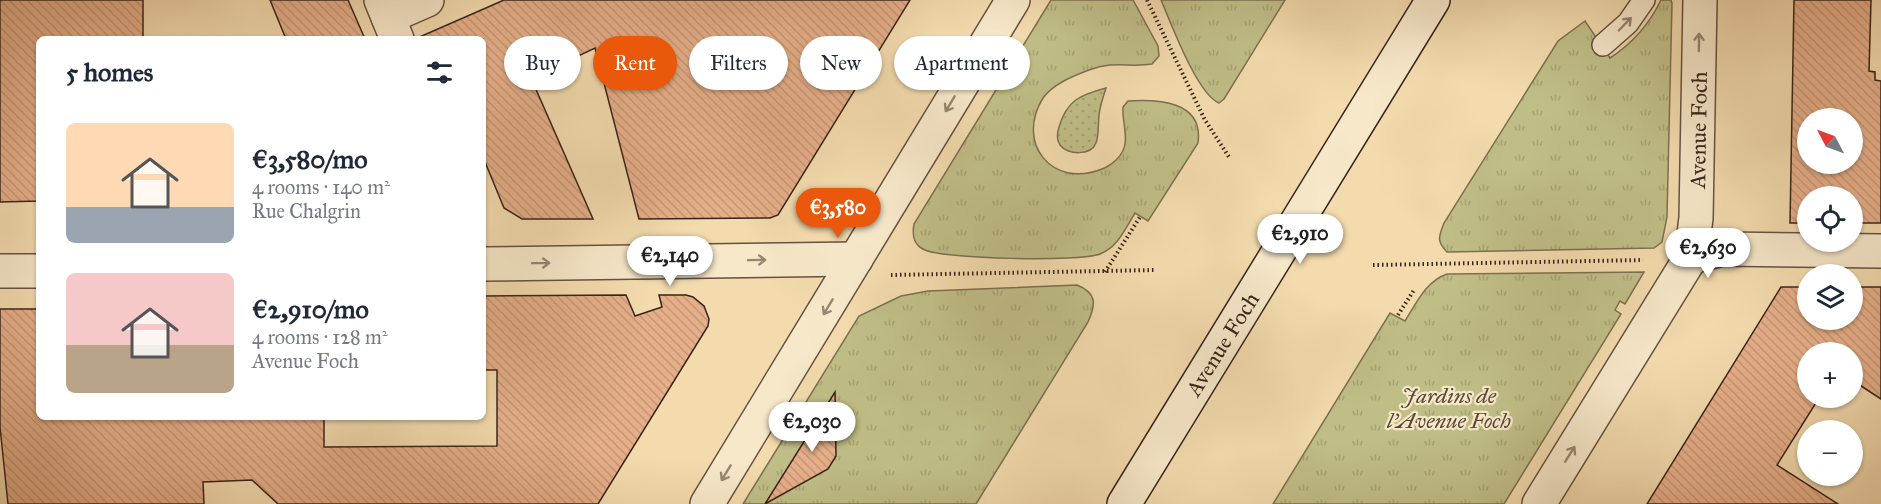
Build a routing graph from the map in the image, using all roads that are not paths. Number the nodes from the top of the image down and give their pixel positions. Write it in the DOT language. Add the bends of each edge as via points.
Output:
graph roads {
  1 [pos="426,0"];
  2 [pos="1013,0"];
  3 [pos="1433,0"];
  4 [pos="1644,0"];
  5 [pos="1700,0"];
  6 [pos="388,19"];
  7 [pos="1603,45"];
  8 [pos="1881,251"];
  9 [pos="487,255"];
  10 [pos="1691,257"];
  11 [pos="856,259"];
  12 [pos="0,271"];
  13 [pos="36,271"];
  14 [pos="707,504"];
  15 [pos="1124,504"];
  16 [pos="1539,504"];
  1 -- 6 [label="street"];
  2 -- 11 [label="street, one-way"];
  3 -- 15 [label="street, Avenue Foch"];
  7 -- 4 [label="lane, one-way" via="1628,23"];
  10 -- 5 [label="street, Avenue Foch, one-way" via="1696,218"];
  8 -- 10 [label="street" via="1722,249"];
  9 -- 11 [label="street, one-way"];
  16 -- 10 [label="street, Avenue Foch, one-way"];
  11 -- 14 [label="street, one-way"];
  12 -- 13 [label="street"];
}
